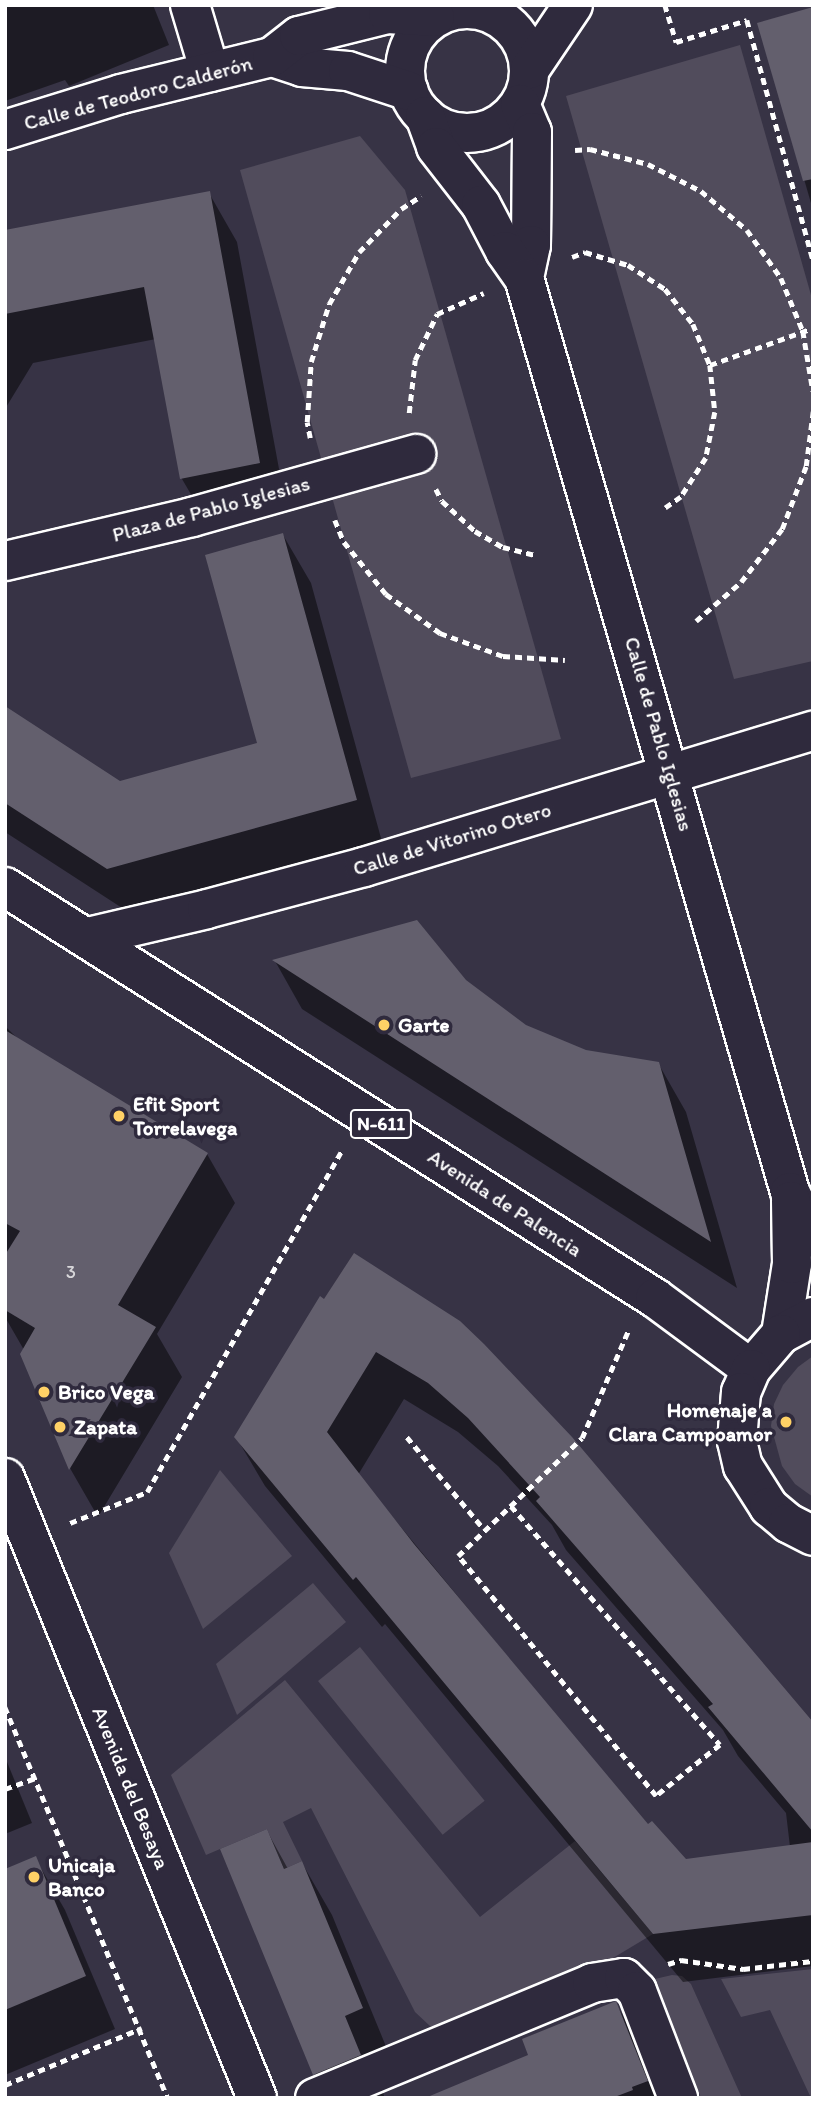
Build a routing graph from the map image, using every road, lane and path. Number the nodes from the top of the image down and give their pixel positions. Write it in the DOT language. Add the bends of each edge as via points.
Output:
graph roads {
  1 [pos="190,5"];
  2 [pos="573,5"];
  3 [pos="665,5"];
  4 [pos="458,10"];
  5 [pos="272,57"];
  6 [pos="210,72"];
  7 [pos="525,86"];
  8 [pos="417,103"];
  9 [pos="5,130"];
  10 [pos="564,151"];
  11 [pos="585,252"];
  12 [pos="813,259"];
  13 [pos="524,278"];
  14 [pos="488,292"];
  15 [pos="437,314"];
  16 [pos="813,328"];
  17 [pos="803,331"];
  18 [pos="710,365"];
  19 [pos="813,391"];
  20 [pos="813,411"];
  21 [pos="416,454"];
  22 [pos="665,508"];
  23 [pos="5,561"];
  24 [pos="696,621"];
  25 [pos="813,731"];
  26 [pos="670,772"];
  27 [pos="5,887"];
  28 [pos="88,937"];
  29 [pos="363,1112"];
  30 [pos="790,1192"];
  31 [pos="813,1238"];
  32 [pos="655,1298"];
  33 [pos="797,1326"];
  34 [pos="751,1369"];
  35 [pos="407,1437"];
  36 [pos="5,1478"];
  37 [pos="511,1506"];
  38 [pos="484,1529"];
  39 [pos="800,1529"];
  40 [pos="30,1538"];
  41 [pos="813,1565"];
  42 [pos="5,1707"];
  43 [pos="35,1778"];
  44 [pos="5,1789"];
  45 [pos="813,1961"];
  46 [pos="624,1978"];
  47 [pos="142,2028"];
  48 [pos="5,2085"];
  49 [pos="169,2098"];
  50 [pos="257,2098"];
  51 [pos="315,2098"];
  52 [pos="678,2098"];
  1 -- 6 [label="main road"];
  2 -- 7 [label="main road"];
  3 -- 12 [label="path" via="676,42 747,20"];
  4 -- 5 [label="main road, Calle de Teodoro Calderón" via="374,16 299,36"];
  4 -- 7 [label="main road" via="484,10 507,22 523,44"];
  4 -- 8 [label="main road" via="417,34 407,55 405,67"];
  5 -- 6 [label="main road, Calle de Teodoro Calderón"];
  5 -- 8 [label="main road, Calle de Teodoro Calderón" via="302,67 348,71"];
  6 -- 9 [label="main road, Calle de Teodoro Calderón"];
  7 -- 8 [label="main road" via="506,120 476,132 444,128"];
  7 -- 13 [label="main road, Calle de Pablo Iglesias" via="532,132 531,245"];
  8 -- 13 [label="main road, Calle de Pablo Iglesias" via="442,158 481,205"];
  10 -- 17 [label="path" via="590,149 648,164 701,191 747,229 781,278"];
  11 -- 18 [label="path" via="628,265 665,289 693,324"];
  13 -- 26 [label="main road, Calle de Pablo Iglesias"];
  14 -- 15 [label="path"];
  16 -- 17 [label="path"];
  17 -- 18 [label="path"];
  17 -- 19 [label="path"];
  18 -- 22 [label="path" via="715,412 706,458 681,497"];
  20 -- 24 [label="path" via="806,466 782,528 741,582"];
  21 -- 23 [label="main road, Plaza de Pablo Iglesias" via="192,517"];
  25 -- 26 [label="main road, Calle de Vitorino Otero"];
  26 -- 28 [label="main road, Calle de Vitorino Otero" via="364,866"];
  26 -- 30 [label="main road, Calle de Pablo Iglesias"];
  27 -- 28 [label="main road, Avenida de Palencia / N-611"];
  28 -- 29 [label="main road, Avenida de Palencia / N-611"];
  29 -- 32 [label="main road, Avenida de Palencia / N-611"];
  29 -- 40 [label="path" via="147,1492"];
  30 -- 31 [label="main road, Calle de Pablo Iglesias"];
  30 -- 33 [label="main road, Calle de Pablo Iglesias"];
  32 -- 34 [label="main road, Avenida de Palencia / N-611"];
  32 -- 37 [label="path" via="628,1331 582,1438"];
  33 -- 34 [label="main road"];
  34 -- 39 [label="main road" via="741,1392 737,1441 754,1488 769,1507"];
  35 -- 38 [label="path"];
  36 -- 40 [label="main road, Avenida del Besaya"];
  37 -- 38 [label="path"];
  37 -- 38 [label="path" via="720,1745 656,1796 458,1556"];
  39 -- 41 [label="main road"];
  40 -- 50 [label="main road, Avenida del Besaya"];
  42 -- 43 [label="path"];
  43 -- 44 [label="path"];
  43 -- 47 [label="path"];
  45 -- 46 [label="path" via="743,1969 681,1960"];
  46 -- 51 [label="main road" via="592,1983"];
  46 -- 52 [label="main road" via="637,1991"];
  47 -- 48 [label="path"];
  47 -- 49 [label="path"];
}
